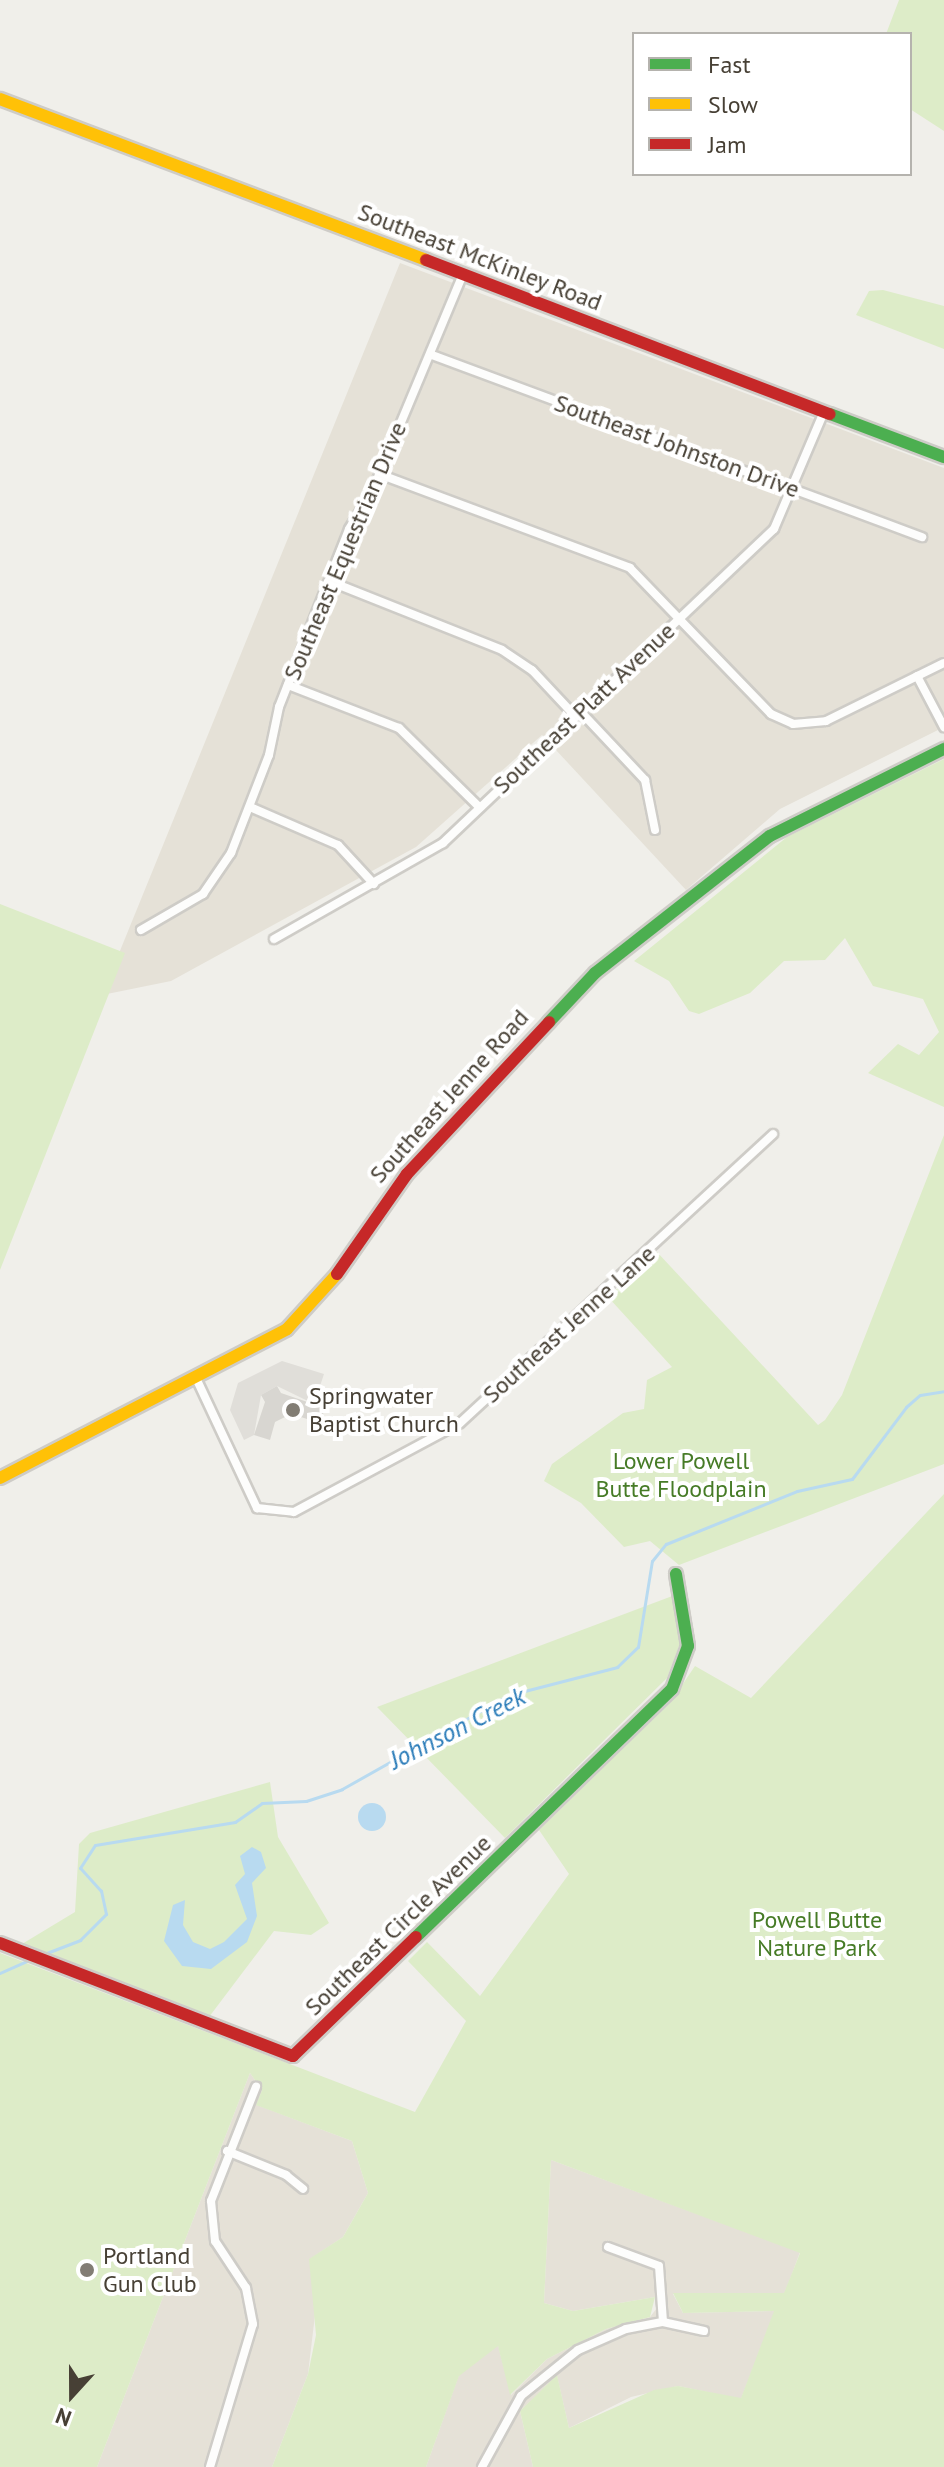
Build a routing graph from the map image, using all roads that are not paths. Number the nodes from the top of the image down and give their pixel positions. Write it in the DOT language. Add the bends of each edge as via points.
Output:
graph roads {
  1 [pos="0,99"];
  2 [pos="463,274"];
  3 [pos="432,355"];
  4 [pos="824,412"];
  5 [pos="944,457"];
  6 [pos="379,474"];
  7 [pos="794,491"];
  8 [pos="922,537"];
  9 [pos="329,581"];
  10 [pos="680,617"];
  11 [pos="944,663"];
  12 [pos="917,676"];
  13 [pos="288,685"];
  14 [pos="578,714"];
  15 [pos="944,727"];
  16 [pos="944,749"];
  17 [pos="250,807"];
  18 [pos="479,807"];
  19 [pos="655,830"];
  20 [pos="374,884"];
  21 [pos="141,930"];
  22 [pos="274,939"];
  23 [pos="773,1134"];
  24 [pos="196,1378"];
  25 [pos="0,1478"];
  26 [pos="676,1574"];
  27 [pos="0,1943"];
  28 [pos="256,2087"];
  29 [pos="227,2151"];
  30 [pos="303,2189"];
  31 [pos="608,2247"];
  32 [pos="663,2322"];
  33 [pos="704,2331"];
  34 [pos="210,2467"];
  35 [pos="482,2467"];
  1 -- 2 [label="street, Southeast McKinley Road"];
  2 -- 3 [label="street, Southeast Equestrian Drive"];
  2 -- 4 [label="street, Southeast McKinley Road"];
  3 -- 6 [label="street, Southeast Equestrian Drive"];
  3 -- 7 [label="street, Southeast Johnston Drive"];
  4 -- 5 [label="street, Southeast McKinley Road"];
  4 -- 7 [label="street, Southeast Platt Avenue"];
  6 -- 9 [label="street, Southeast Equestrian Drive"];
  6 -- 10 [label="street" via="630,568"];
  7 -- 8 [label="street, Southeast Johnston Drive"];
  7 -- 10 [label="street, Southeast Platt Avenue" via="774,529"];
  9 -- 13 [label="street, Southeast Equestrian Drive"];
  9 -- 14 [label="street" via="502,650 532,670"];
  10 -- 12 [label="street" via="771,714 793,724 826,721"];
  10 -- 14 [label="street, Southeast Platt Avenue"];
  11 -- 12 [label="street"];
  12 -- 15 [label="street"];
  13 -- 17 [label="street, Southeast Equestrian Drive"];
  13 -- 18 [label="street" via="399,728"];
  14 -- 18 [label="street, Southeast Platt Avenue"];
  14 -- 19 [label="street" via="645,780"];
  16 -- 24 [label="street, Southeast Jenne Road" via="770,836 610,960 407,1174 305,1314"];
  17 -- 20 [label="street" via="338,845"];
  17 -- 21 [label="street, Southeast Equestrian Drive" via="215,881"];
  18 -- 20 [label="street, Southeast Platt Avenue" via="431,852"];
  20 -- 22 [label="street, Southeast Platt Avenue"];
  23 -- 24 [label="street, Southeast Jenne Lane" via="460,1423 294,1512 257,1508"];
  24 -- 25 [label="street, Southeast Jenne Road"];
  26 -- 27 [label="street, Southeast Circle Avenue" via="688,1638 672,1689 293,2056"];
  28 -- 29 [label="street"];
  29 -- 30 [label="street" via="286,2175"];
  29 -- 34 [label="street" via="212,2194 211,2224 218,2248 246,2288 253,2324"];
  31 -- 32 [label="street" via="659,2266"];
  32 -- 33 [label="street"];
  32 -- 35 [label="street" via="596,2340 544,2374 516,2403"];
}
